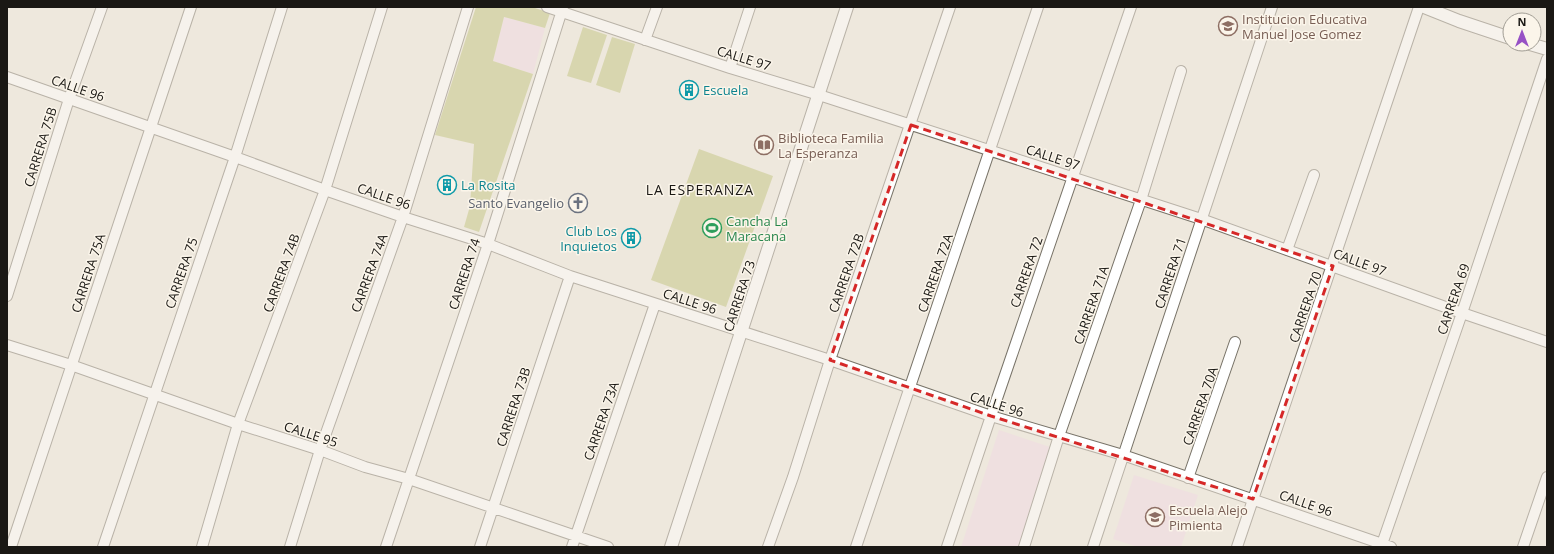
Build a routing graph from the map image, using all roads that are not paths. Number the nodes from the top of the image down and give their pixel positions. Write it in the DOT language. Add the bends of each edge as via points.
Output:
graph roads {
  1 [pos="102,7"];
  2 [pos="191,7"];
  3 [pos="282,7"];
  4 [pos="382,7"];
  5 [pos="468,7"];
  6 [pos="547,7"];
  7 [pos="657,7"];
  8 [pos="750,7"];
  9 [pos="847,7"];
  10 [pos="950,7"];
  11 [pos="1038,7"];
  12 [pos="1131,7"];
  13 [pos="1272,7"];
  14 [pos="1419,7"];
  15 [pos="1424,7"];
  16 [pos="562,9"];
  17 [pos="1502,35"];
  18 [pos="645,40"];
  19 [pos="1547,59"];
  20 [pos="730,68"];
  21 [pos="1181,71"];
  22 [pos="7,77"];
  23 [pos="819,95"];
  24 [pos="69,99"];
  25 [pos="911,125"];
  26 [pos="150,127"];
  27 [pos="990,151"];
  28 [pos="234,157"];
  29 [pos="1314,175"];
  30 [pos="1073,177"];
  31 [pos="325,190"];
  32 [pos="1141,200"];
  33 [pos="403,217"];
  34 [pos="1201,219"];
  35 [pos="488,244"];
  36 [pos="1287,250"];
  37 [pos="1333,266"];
  38 [pos="570,276"];
  39 [pos="7,296"];
  40 [pos="655,304"];
  41 [pos="1462,313"];
  42 [pos="742,332"];
  43 [pos="1235,342"];
  44 [pos="1547,342"];
  45 [pos="7,345"];
  46 [pos="830,360"];
  47 [pos="71,365"];
  48 [pos="909,388"];
  49 [pos="154,396"];
  50 [pos="991,416"];
  51 [pos="238,424"];
  52 [pos="1059,436"];
  53 [pos="320,450"];
  54 [pos="1123,455"];
  55 [pos="1547,477"];
  56 [pos="1188,478"];
  57 [pos="409,479"];
  58 [pos="1253,499"];
  59 [pos="493,509"];
  60 [pos="576,537"];
  61 [pos="1385,546"];
  62 [pos="10,547"];
  63 [pos="103,547"];
  64 [pos="202,547"];
  65 [pos="290,547"];
  66 [pos="386,547"];
  67 [pos="480,547"];
  68 [pos="572,547"];
  69 [pos="608,547"];
  70 [pos="671,547"];
  71 [pos="768,547"];
  72 [pos="856,547"];
  73 [pos="948,547"];
  74 [pos="1024,547"];
  75 [pos="1093,547"];
  76 [pos="1237,547"];
  77 [pos="1523,547"];
  1 -- 24 [label="street, CARRERA 75B"];
  2 -- 26 [label="street, CARRERA 75A"];
  3 -- 28 [label="street, CARRERA 75"];
  4 -- 31 [label="street, CARRERA 74B"];
  5 -- 33 [label="street, CARRERA 74A"];
  6 -- 16 [label="street, CALLE 97"];
  7 -- 18 [label="street"];
  8 -- 20 [label="street"];
  9 -- 23 [label="street, CARRERA 73"];
  10 -- 25 [label="street, CARRERA 72B"];
  11 -- 27 [label="street, CARRERA 72A"];
  12 -- 30 [label="street, CARRERA 72"];
  13 -- 34 [label="street, CARRERA 71"];
  14 -- 37 [label="street, CARRERA 70"];
  15 -- 17 [label="street"];
  16 -- 18 [label="street, CALLE 97"];
  16 -- 35 [label="street, CARRERA 74"];
  18 -- 20 [label="street, CALLE 97"];
  19 -- 41 [label="street, CARRERA 69"];
  20 -- 23 [label="street, CALLE 97"];
  21 -- 32 [label="street, CARRERA 71A"];
  22 -- 24 [label="street, CALLE 96"];
  23 -- 25 [label="street, CALLE 97"];
  23 -- 42 [label="street, CARRERA 73"];
  24 -- 26 [label="street, CALLE 96"];
  24 -- 39 [label="street, CARRERA 75B"];
  25 -- 27 [label="street, CALLE 97"];
  25 -- 46 [label="street, CARRERA 72B"];
  26 -- 28 [label="street, CALLE 96"];
  26 -- 47 [label="street, CARRERA 75A"];
  27 -- 30 [label="street, CALLE 97"];
  27 -- 48 [label="street, CARRERA 72A"];
  28 -- 31 [label="street, CALLE 96"];
  28 -- 49 [label="street, CARRERA 75"];
  29 -- 36 [label="street"];
  30 -- 32 [label="street, CALLE 97"];
  30 -- 50 [label="street, CARRERA 72"];
  31 -- 33 [label="street, CALLE 96"];
  31 -- 51 [label="street, CARRERA 74B"];
  32 -- 34 [label="street, CALLE 97"];
  32 -- 52 [label="street, CARRERA 71A"];
  33 -- 35 [label="street, CALLE 96"];
  33 -- 53 [label="street, CARRERA 74A"];
  34 -- 36 [label="street, CALLE 97"];
  34 -- 54 [label="street, CARRERA 71"];
  35 -- 38 [label="street, CALLE 96"];
  35 -- 57 [label="street, CARRERA 74"];
  36 -- 37 [label="street, CALLE 97"];
  37 -- 41 [label="street, CALLE 97"];
  37 -- 58 [label="street, CARRERA 70"];
  38 -- 40 [label="street, CALLE 96"];
  38 -- 59 [label="street, CARRERA 73B"];
  40 -- 42 [label="street, CALLE 96"];
  40 -- 60 [label="street, CARRERA 73A"];
  41 -- 44 [label="street, CALLE 97"];
  41 -- 61 [label="street, CARRERA 69"];
  42 -- 46 [label="street, CALLE 96"];
  42 -- 70 [label="street, CARRERA 73"];
  43 -- 56 [label="street, CARRERA 70A"];
  45 -- 47 [label="street, CALLE 95"];
  46 -- 48 [label="street, CALLE 96"];
  46 -- 71 [label="street, CARRERA 72B"];
  47 -- 49 [label="street, CALLE 95"];
  47 -- 62 [label="street, CARRERA 75A"];
  48 -- 50 [label="street, CALLE 96"];
  48 -- 72 [label="street, CARRERA 72A"];
  49 -- 51 [label="street, CALLE 95"];
  49 -- 63 [label="street, CARRERA 75"];
  50 -- 52 [label="street, CALLE 96"];
  50 -- 73 [label="street, CARRERA 72"];
  51 -- 53 [label="street, CALLE 95"];
  51 -- 64 [label="street, CARRERA 74B"];
  52 -- 54 [label="street, CALLE 96"];
  52 -- 74 [label="street, CARRERA 71A"];
  53 -- 57 [label="street, CALLE 95"];
  53 -- 65 [label="street, CARRERA 74A"];
  54 -- 56 [label="street, CALLE 96"];
  54 -- 75 [label="street, CARRERA 71"];
  55 -- 77 [label="street"];
  56 -- 58 [label="street, CALLE 96"];
  57 -- 59 [label="street, CALLE 95"];
  57 -- 66 [label="street, CARRERA 74"];
  58 -- 61 [label="street, CALLE 96"];
  58 -- 76 [label="street, CARRERA 70"];
  59 -- 60 [label="street, CALLE 95"];
  59 -- 67 [label="street, CARRERA 73B"];
  60 -- 68 [label="street, CARRERA 73A"];
  60 -- 69 [label="street, CALLE 95"];
}
